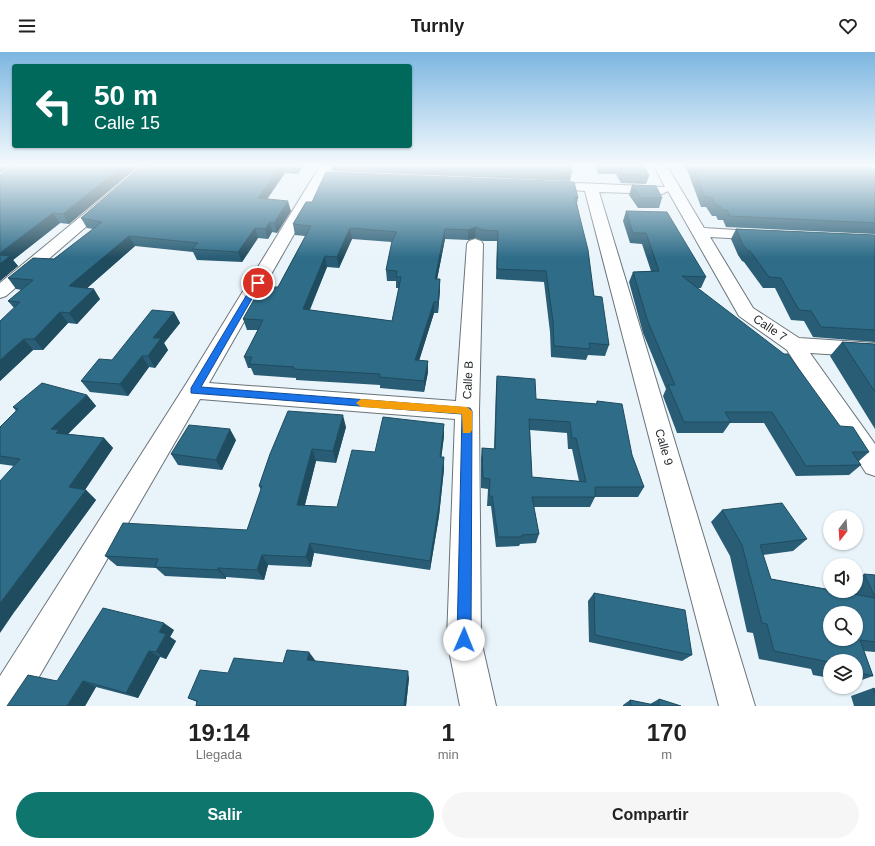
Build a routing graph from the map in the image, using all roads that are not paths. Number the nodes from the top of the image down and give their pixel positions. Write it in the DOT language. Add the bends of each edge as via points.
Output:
graph roads {
  1 [pos="114,197"];
  2 [pos="313,197"];
  3 [pos="582,197"];
  4 [pos="677,197"];
  5 [pos="699,232"];
  6 [pos="777,235"];
  7 [pos="475,244"];
  8 [pos="0,292"];
  9 [pos="794,345"];
  10 [pos="875,350"];
  11 [pos="194,390"];
  12 [pos="467,411"];
  13 [pos="875,465"];
  14 [pos="2,706"];
  15 [pos="478,706"];
  16 [pos="737,706"];
  1 -- 8 [label="street"];
  2 -- 11 [label="street"];
  3 -- 16 [label="street, Calle 9"];
  4 -- 5 [label="street, Calle 7"];
  5 -- 6 [label="street"];
  5 -- 9 [label="street, Calle 7" via="746,312"];
  7 -- 12 [label="street, Calle B"];
  9 -- 10 [label="street"];
  9 -- 13 [label="street, Calle 7"];
  11 -- 12 [label="street"];
  11 -- 14 [label="street"];
  12 -- 15 [label="street, Calle B" via="464,640"];
}
